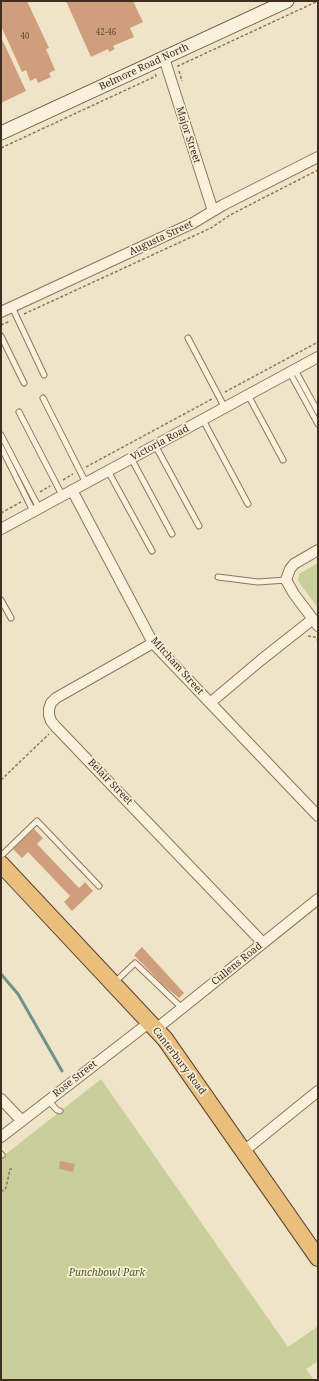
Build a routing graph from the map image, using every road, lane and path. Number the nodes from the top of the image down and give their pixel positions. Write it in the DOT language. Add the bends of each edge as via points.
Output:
graph roads {
  1 [pos="287,1"];
  2 [pos="318,1"];
  3 [pos="164,58"];
  4 [pos="178,66"];
  5 [pos="155,73"];
  6 [pos="1,133"];
  7 [pos="1,148"];
  8 [pos="318,157"];
  9 [pos="213,211"];
  10 [pos="12,307"];
  11 [pos="1,312"];
  12 [pos="1,336"];
  13 [pos="188,338"];
  14 [pos="318,342"];
  15 [pos="318,358"];
  16 [pos="293,371"];
  17 [pos="44,375"];
  18 [pos="24,383"];
  19 [pos="248,395"];
  20 [pos="219,396"];
  21 [pos="43,398"];
  22 [pos="225,408"];
  23 [pos="19,412"];
  24 [pos="318,412"];
  25 [pos="202,420"];
  26 [pos="318,424"];
  27 [pos="1,435"];
  28 [pos="155,445"];
  29 [pos="1,447"];
  30 [pos="131,458"];
  31 [pos="283,460"];
  32 [pos="80,470"];
  33 [pos="108,471"];
  34 [pos="56,483"];
  35 [pos="86,483"];
  36 [pos="72,490"];
  37 [pos="62,496"];
  38 [pos="30,497"];
  39 [pos="248,504"];
  40 [pos="36,510"];
  41 [pos="1,513"];
  42 [pos="199,526"];
  43 [pos="1,529"];
  44 [pos="172,534"];
  45 [pos="318,550"];
  46 [pos="152,551"];
  47 [pos="218,577"];
  48 [pos="286,580"];
  49 [pos="1,600"];
  50 [pos="11,618"];
  51 [pos="316,623"];
  52 [pos="306,636"];
  53 [pos="318,641"];
  54 [pos="153,643"];
  55 [pos="210,703"];
  56 [pos="56,727"];
  57 [pos="1,780"];
  58 [pos="318,816"];
  59 [pos="1,856"];
  60 [pos="1,864"];
  61 [pos="99,886"];
  62 [pos="318,899"];
  63 [pos="263,943"];
  64 [pos="114,983"];
  65 [pos="182,1008"];
  66 [pos="153,1025"];
  67 [pos="318,1091"];
  68 [pos="1,1099"];
  69 [pos="48,1100"];
  70 [pos="60,1111"];
  71 [pos="22,1121"];
  72 [pos="1,1137"];
  73 [pos="244,1151"];
  74 [pos="12,1169"];
  75 [pos="1,1192"];
  76 [pos="318,1258"];
  1 -- 3 [label="main road, Belmore Road North"];
  2 -- 4 [label="path, Belmore Road North"];
  3 -- 6 [label="main road, Belmore Road North"];
  3 -- 9 [label="street, Major Street"];
  5 -- 7 [label="path, Belmore Road North" via="156,76"];
  8 -- 9 [label="street, Augusta Street"];
  9 -- 10 [label="street, Augusta Street" via="193,223"];
  10 -- 11 [label="street, Augusta Street"];
  10 -- 17 [label="lane"];
  12 -- 18 [label="lane"];
  13 -- 20 [label="lane"];
  14 -- 20 [label="path"];
  15 -- 16 [label="street, Victoria Road"];
  16 -- 19 [label="street, Victoria Road"];
  16 -- 24 [label="lane"];
  16 -- 26 [label="lane"];
  19 -- 22 [label="street, Victoria Road"];
  19 -- 31 [label="lane"];
  20 -- 22 [label="lane"];
  20 -- 32 [label="path"];
  21 -- 32 [label="lane"];
  22 -- 25 [label="street, Victoria Road"];
  23 -- 34 [label="lane"];
  25 -- 28 [label="street, Victoria Road"];
  25 -- 39 [label="lane"];
  27 -- 38 [label="lane"];
  28 -- 30 [label="street, Victoria Road"];
  28 -- 42 [label="lane"];
  29 -- 38 [label="lane"];
  30 -- 33 [label="street, Victoria Road"];
  30 -- 44 [label="lane"];
  32 -- 34 [label="path"];
  32 -- 35 [label="lane"];
  33 -- 35 [label="street, Victoria Road"];
  33 -- 46 [label="lane"];
  34 -- 37 [label="lane"];
  34 -- 38 [label="path"];
  35 -- 36 [label="street, Victoria Road"];
  36 -- 37 [label="street, Victoria Road"];
  36 -- 54 [label="street, Mitcham Street"];
  37 -- 40 [label="street, Victoria Road"];
  38 -- 40 [label="lane"];
  38 -- 41 [label="path"];
  40 -- 43 [label="street, Victoria Road"];
  45 -- 48 [label="street" via="294,564"];
  47 -- 48 [label="lane" via="258,582"];
  48 -- 51 [label="street"];
  49 -- 50 [label="lane"];
  51 -- 55 [label="street" via="261,660"];
  52 -- 53 [label="path" via="315,637"];
  54 -- 55 [label="street, Mitcham Street"];
  54 -- 56 [label="street, Belair Street" via="56,698 51,703 49,714"];
  55 -- 58 [label="street, Mitcham Street"];
  56 -- 57 [label="path"];
  56 -- 63 [label="street, Belair Street"];
  59 -- 61 [label="lane" via="37,821"];
  60 -- 64 [label="highway, Canterbury Road"];
  62 -- 63 [label="street, Cullens Road"];
  63 -- 65 [label="street, Cullens Road"];
  64 -- 65 [label="lane" via="135,964"];
  64 -- 66 [label="highway, Canterbury Road"];
  65 -- 66 [label="street, Cullens Road"];
  66 -- 69 [label="street, Rose Street"];
  66 -- 73 [label="highway, Canterbury Road"];
  67 -- 73 [label="street"];
  68 -- 71 [label="street"];
  69 -- 70 [label="lane"];
  69 -- 71 [label="street, Rose Street"];
  71 -- 72 [label="street, Rose Street"];
  73 -- 76 [label="highway, Canterbury Road"];
  74 -- 75 [label="path" via="6,1188"];
}
